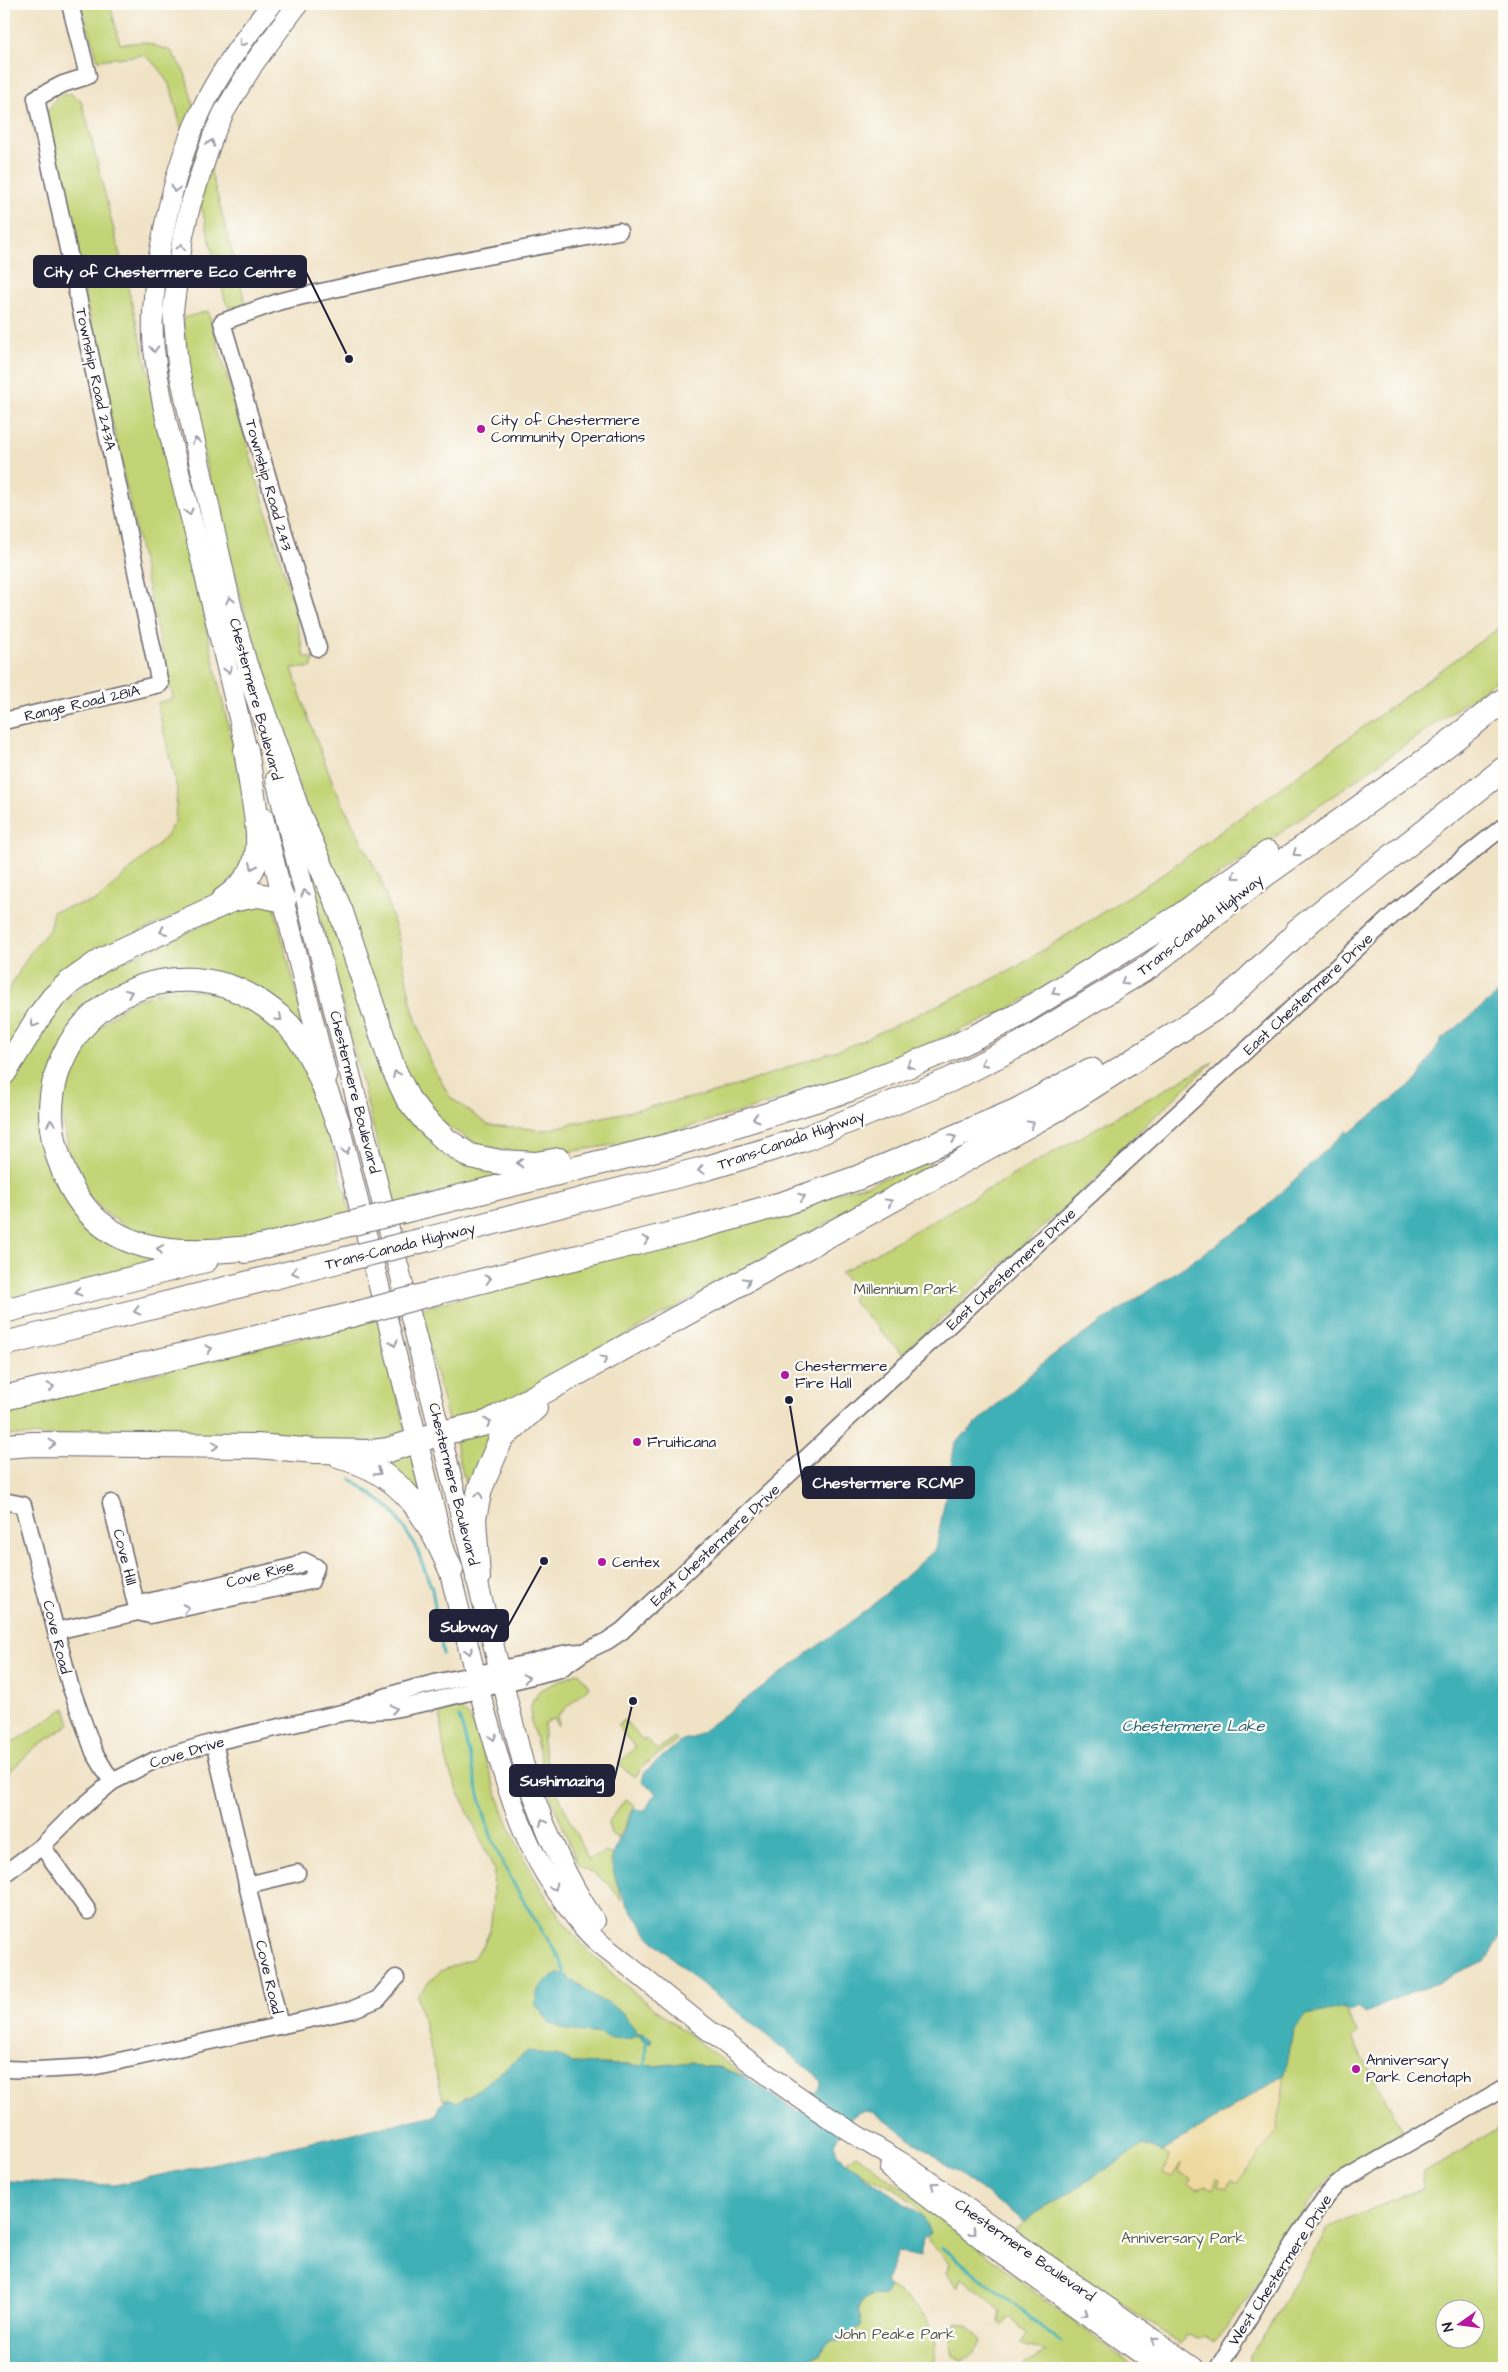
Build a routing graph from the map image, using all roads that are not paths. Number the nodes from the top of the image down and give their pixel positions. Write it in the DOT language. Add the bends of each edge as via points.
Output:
graph roads {
  1 [pos="70,4"];
  2 [pos="272,4"];
  3 [pos="298,4"];
  4 [pos="618,231"];
  5 [pos="318,648"];
  6 [pos="249,672"];
  7 [pos="160,684"];
  8 [pos="1504,687"];
  9 [pos="1504,700"];
  10 [pos="4,721"];
  11 [pos="246,750"];
  12 [pos="1504,769"];
  13 [pos="1504,826"];
  14 [pos="284,900"];
  15 [pos="207,911"];
  16 [pos="1309,922"];
  17 [pos="4,1073"];
  18 [pos="338,1123"];
  19 [pos="672,1145"];
  20 [pos="372,1161"];
  21 [pos="261,1247"];
  22 [pos="4,1311"];
  23 [pos="4,1344"];
  24 [pos="561,1383"];
  25 [pos="4,1398"];
  26 [pos="430,1437"];
  27 [pos="4,1446"];
  28 [pos="315,1451"];
  29 [pos="4,1501"];
  30 [pos="111,1503"];
  31 [pos="451,1570"];
  32 [pos="478,1578"];
  33 [pos="138,1612"];
  34 [pos="56,1631"];
  35 [pos="501,1677"];
  36 [pos="478,1682"];
  37 [pos="214,1742"];
  38 [pos="112,1782"];
  39 [pos="42,1846"];
  40 [pos="297,1873"];
  41 [pos="4,1874"];
  42 [pos="248,1885"];
  43 [pos="88,1910"];
  44 [pos="618,1956"];
  45 [pos="396,1978"];
  46 [pos="280,2026"];
  47 [pos="4,2069"];
  48 [pos="1504,2088"];
  49 [pos="854,2135"];
  50 [pos="1161,2368"];
  51 [pos="1194,2368"];
  52 [pos="1218,2368"];
  1 -- 7 [label="street, Township Road 243A" via="88,76 36,98"];
  2 -- 11 [label="main road, Chestermere Boulevard, one-way" via="225,68 200,112 170,206 154,294 154,356"];
  6 -- 3 [label="main road, Chestermere Boulevard, one-way" via="232,610 178,365 173,311 190,206 213,136 254,63"];
  4 -- 5 [label="street, Township Road 243" via="445,264 282,301 222,322"];
  19 -- 6 [label="highway, one-way" via="536,1164 500,1162 470,1156 426,1122 408,1098 393,1068 341,912 299,815"];
  20 -- 6 [label="main road, Chestermere Boulevard, one-way"];
  7 -- 10 [label="street, Range Road 281A"];
  8 -- 19 [label="highway, one-way" via="1180,916 1015,1016 952,1048 850,1089"];
  9 -- 23 [label="highway, Trans-Canada Highway, one-way, bridge" via="1436,753 1258,880 1150,966 1019,1045 959,1076 867,1116 707,1168"];
  11 -- 14 [label="main road, Chestermere Boulevard"];
  11 -- 15 [label="highway, one-way" via="260,841 257,858 252,872 234,893"];
  12 -- 16 [label="highway"];
  13 -- 35 [label="street, East Chestermere Drive" via="1395,914 622,1631 560,1669"];
  14 -- 15 [label="highway" via="258,895 243,897"];
  14 -- 18 [label="main road, Chestermere Boulevard"];
  14 -- 20 [label="main road" via="302,929 348,1094"];
  15 -- 17 [label="highway, one-way" via="103,959 69,983 40,1015"];
  24 -- 16 [label="highway, one-way" via="1059,1108 1223,1003"];
  25 -- 16 [label="highway, one-way, bridge" via="692,1229 858,1178 1007,1115 1081,1076 1186,1012"];
  21 -- 18 [label="highway, one-way" via="193,1253 156,1249 136,1243 104,1225 78,1198 58,1159 50,1114 58,1070 76,1036 101,1008 119,996 153,984 172,979 192,979 233,987 276,1014 295,1035 312,1061"];
  18 -- 26 [label="main road, Chestermere Boulevard, one-way"];
  19 -- 21 [label="highway, bridge"];
  20 -- 26 [label="main road, Chestermere Boulevard"];
  21 -- 22 [label="highway, one-way"];
  26 -- 24 [label="highway, one-way" via="487,1423"];
  32 -- 24 [label="highway, one-way" via="474,1518 480,1489 501,1439"];
  26 -- 28 [label="highway" via="388,1450"];
  26 -- 31 [label="main road, Chestermere Boulevard"];
  26 -- 32 [label="main road, Chestermere Boulevard"];
  27 -- 28 [label="highway, one-way" via="257,1446"];
  28 -- 31 [label="highway, one-way" via="368,1467 409,1496 432,1527"];
  29 -- 34 [label="street, Cove Road" via="24,1505"];
  30 -- 33 [label="street, Cove Hill"];
  31 -- 36 [label="main road, Chestermere Boulevard, one-way"];
  32 -- 35 [label="main road, Chestermere Boulevard"];
  33 -- 33 [label="street, Cove Rise, one-way" via="150,1616 311,1580 316,1567 304,1561 296,1566 144,1603"];
  33 -- 34 [label="street, Cove Rise"];
  34 -- 38 [label="street, Cove Road" via="83,1726"];
  35 -- 36 [label="street, East Chestermere Drive"];
  44 -- 35 [label="main road, Chestermere Boulevard, one-way" via="582,1902 544,1824 523,1762"];
  36 -- 37 [label="street, Cove Drive" via="389,1710 346,1712"];
  36 -- 44 [label="main road, Chestermere Boulevard, one-way" via="509,1790 542,1868 588,1932"];
  37 -- 38 [label="street, Cove Drive" via="155,1760"];
  37 -- 42 [label="street, Cove Road"];
  38 -- 39 [label="street, Cove Drive" via="72,1815"];
  39 -- 41 [label="street, Cove Drive"];
  39 -- 43 [label="street"];
  40 -- 42 [label="street"];
  42 -- 46 [label="street, Cove Road"];
  44 -- 49 [label="main road, Chestermere Boulevard" via="697,2022"];
  45 -- 46 [label="street" via="378,1999 351,2010"];
  46 -- 47 [label="street, Cove Road" via="92,2067"];
  48 -- 52 [label="street, West Chestermere Drive" via="1337,2184 1300,2234"];
  49 -- 50 [label="main road, Chestermere Boulevard, one-way" via="898,2176 947,2214"];
  51 -- 49 [label="main road, Chestermere Boulevard, one-way" via="904,2164"];
}
